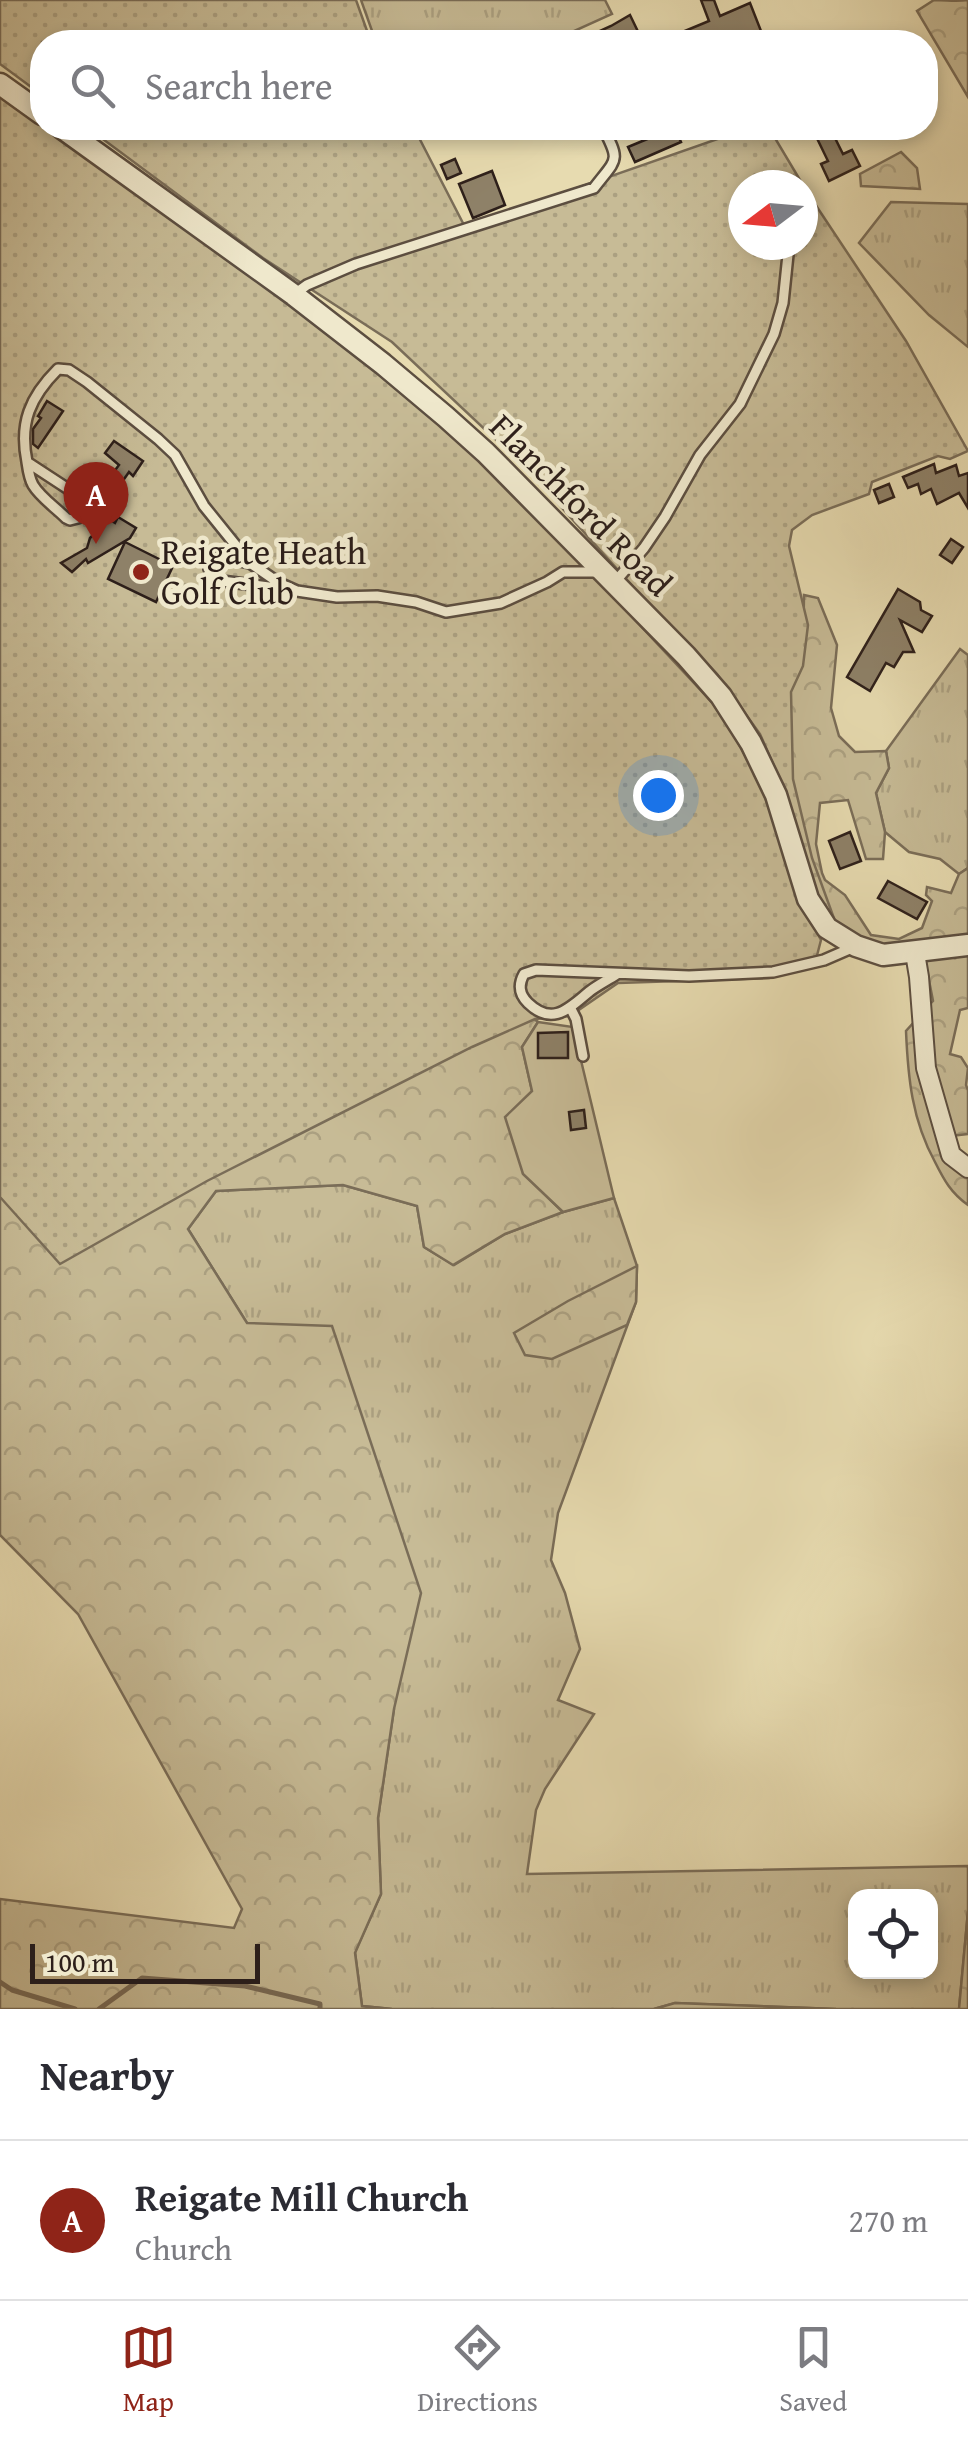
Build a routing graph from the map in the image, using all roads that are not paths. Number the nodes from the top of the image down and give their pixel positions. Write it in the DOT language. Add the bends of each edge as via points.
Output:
graph roads {
  1 [pos="0,84"];
  2 [pos="30,105"];
  3 [pos="79,140"];
  4 [pos="610,140"];
  5 [pos="787,260"];
  6 [pos="294,295"];
  7 [pos="27,462"];
  8 [pos="572,542"];
  9 [pos="250,563"];
  10 [pos="563,572"];
  11 [pos="609,577"];
  12 [pos="297,591"];
  13 [pos="968,945"];
  14 [pos="856,946"];
  15 [pos="914,952"];
  16 [pos="617,974"];
  17 [pos="571,1008"];
  18 [pos="583,1056"];
  19 [pos="968,1168"];
  1 -- 2 [label="street"];
  3 -- 6 [label="street, Flanchford Road"];
  4 -- 6 [label="lane" via="614,159 594,188 356,264"];
  5 -- 11 [label="lane" via="774,334 740,404 644,548"];
  6 -- 8 [label="street, Flanchford Road" via="446,417"];
  7 -- 7 [label="lane" via="35,487 66,518 78,518 82,498"];
  7 -- 9 [label="lane" via="22,438 40,387 58,370 68,370 175,455 204,506"];
  8 -- 10 [label="lane"];
  8 -- 11 [label="street, Flanchford Road"];
  9 -- 12 [label="lane"];
  9 -- 12 [label="lane" via="220,557 208,569 222,581"];
  10 -- 11 [label="lane"];
  10 -- 12 [label="lane" via="501,603 446,612 377,596"];
  11 -- 14 [label="street, Flanchford Road" via="721,696 776,795 808,900 828,928"];
  13 -- 15 [label="street"];
  14 -- 15 [label="street" via="883,955"];
  14 -- 16 [label="lane" via="772,972"];
  15 -- 19 [label="street" via="926,1068 951,1155"];
  16 -- 17 [label="lane"];
  16 -- 17 [label="lane" via="544,970 520,980 521,995 538,1011"];
  17 -- 18 [label="lane"];
}
